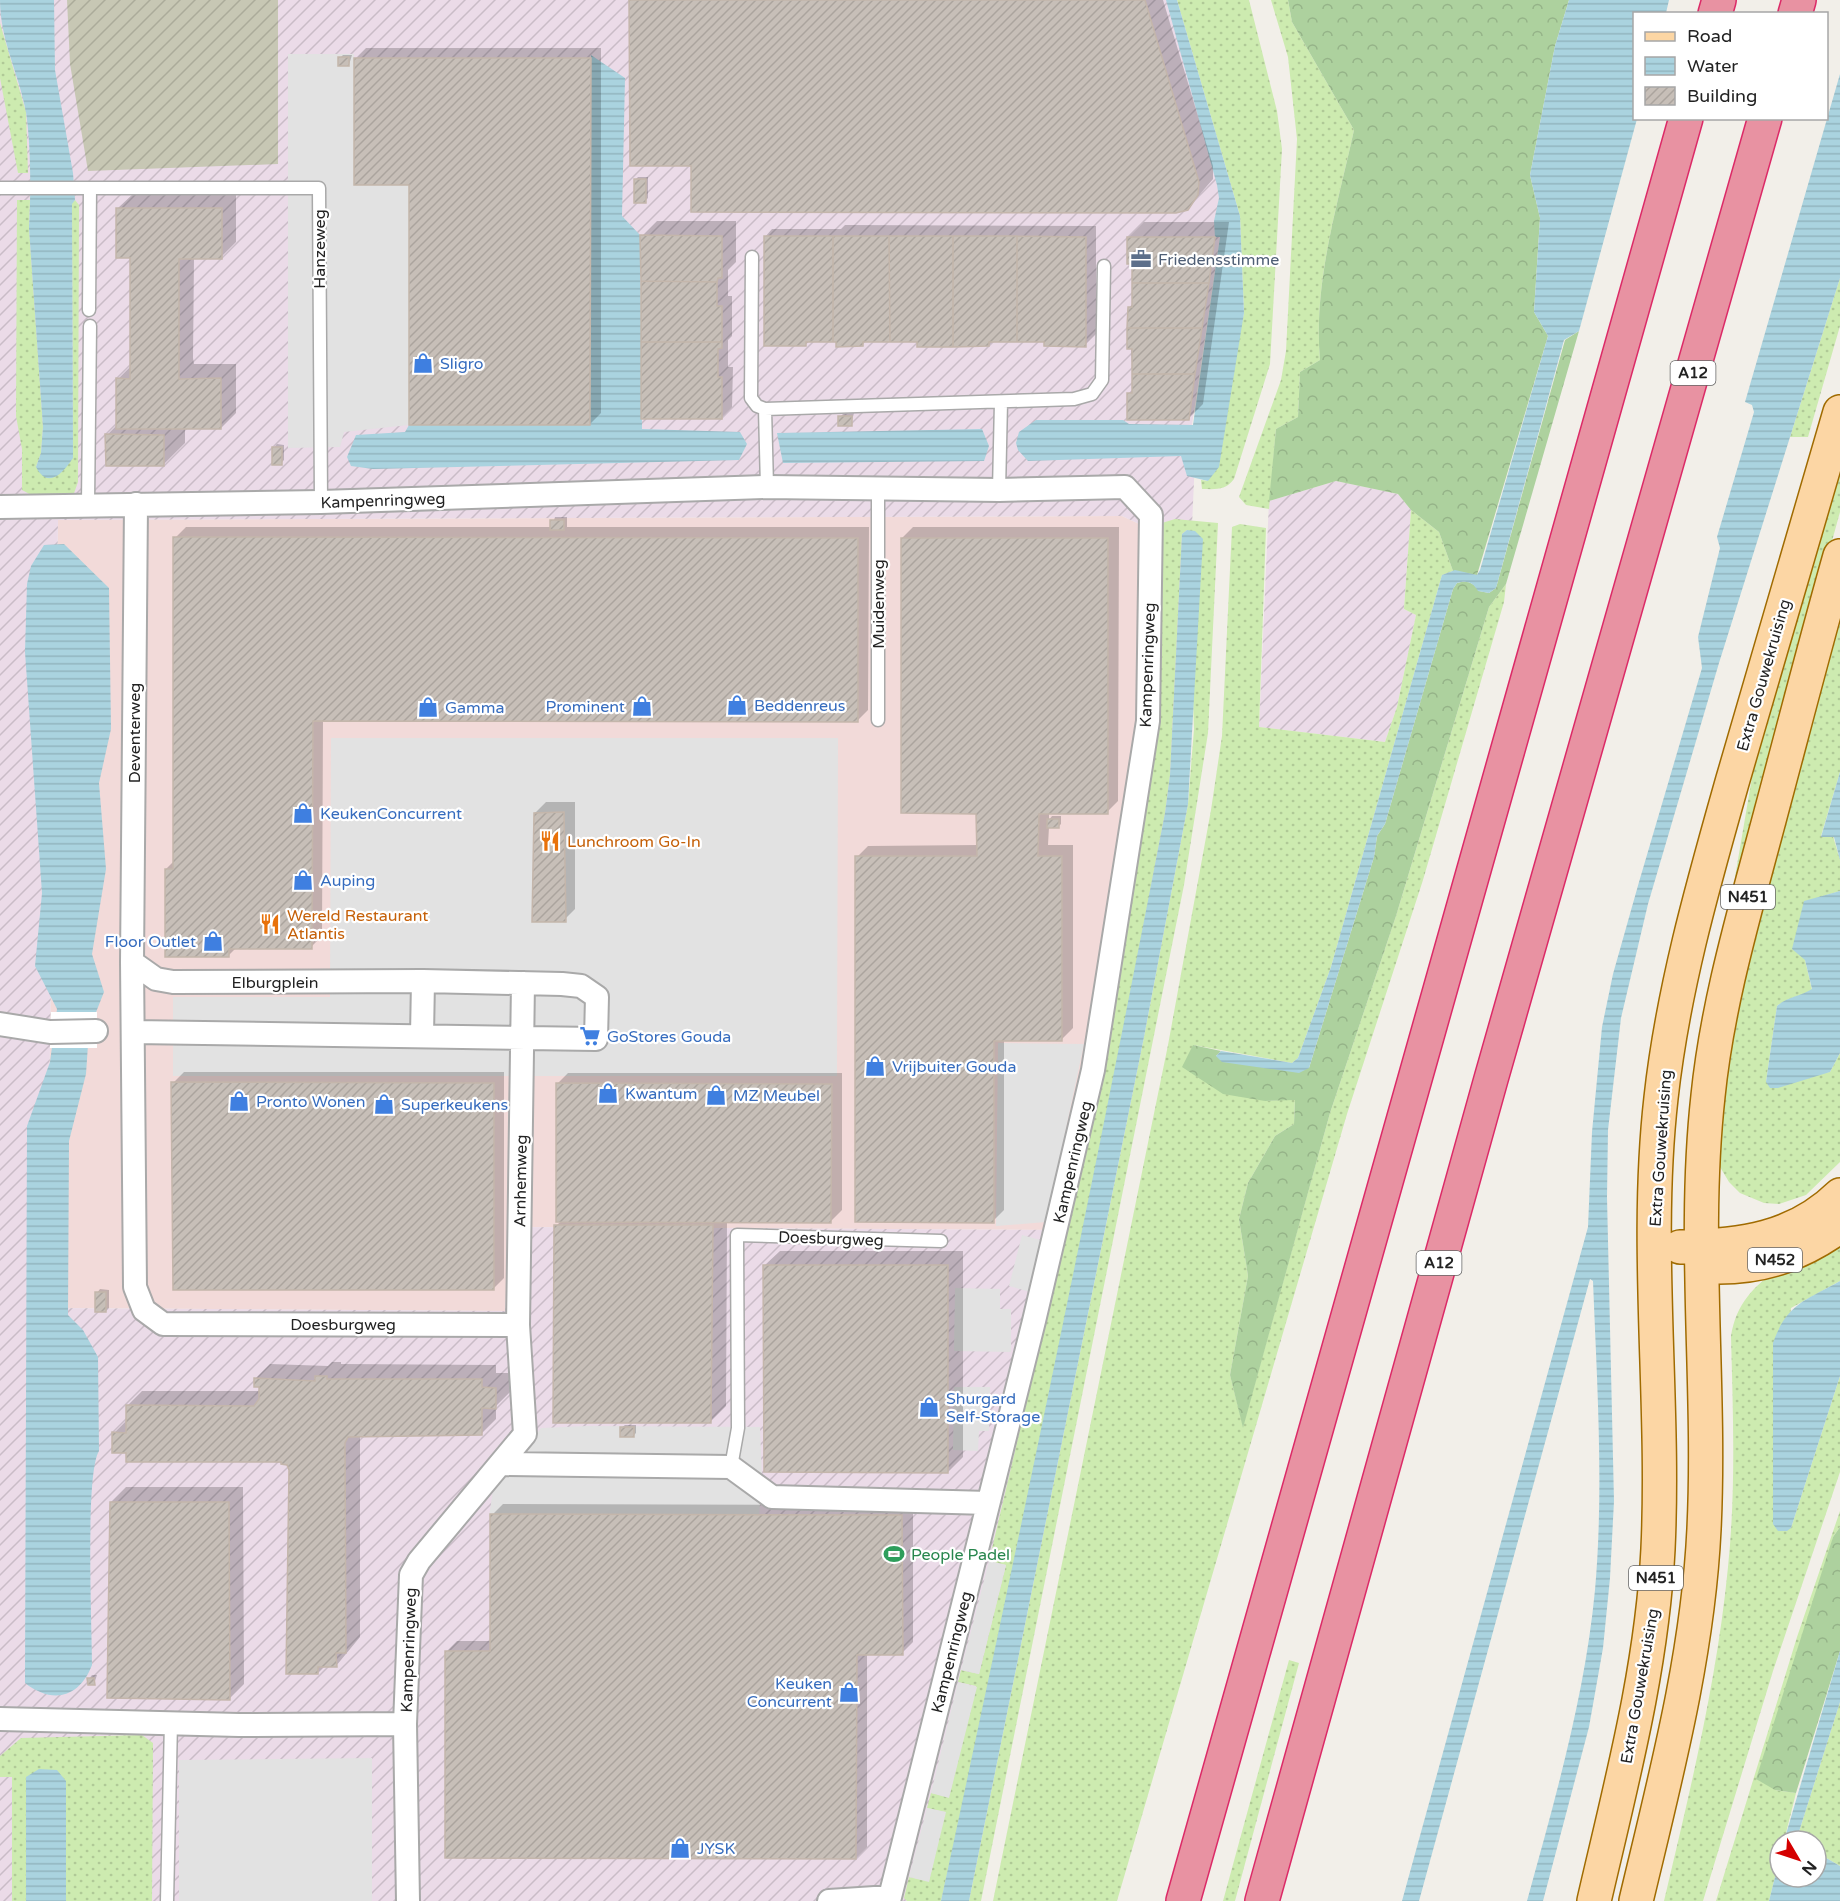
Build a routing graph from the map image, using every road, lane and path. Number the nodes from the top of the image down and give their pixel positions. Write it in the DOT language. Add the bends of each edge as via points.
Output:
graph roads {
  1 [pos="1685,120"];
  2 [pos="1764,120"];
  3 [pos="0,188"];
  4 [pos="85,188"];
  5 [pos="752,257"];
  6 [pos="1104,266"];
  7 [pos="89,310"];
  8 [pos="90,326"];
  9 [pos="1000,402"];
  10 [pos="765,409"];
  11 [pos="1840,412"];
  12 [pos="767,487"];
  13 [pos="878,488"];
  14 [pos="999,490"];
  15 [pos="321,502"];
  16 [pos="88,503"];
  17 [pos="136,504"];
  18 [pos="0,507"];
  19 [pos="1840,556"];
  20 [pos="878,720"];
  21 [pos="132,962"];
  22 [pos="423,981"];
  23 [pos="523,983"];
  24 [pos="0,1024"];
  25 [pos="96,1031"];
  26 [pos="134,1032"];
  27 [pos="422,1035"];
  28 [pos="523,1037"];
  29 [pos="1840,1195"];
  30 [pos="1840,1226"];
  31 [pos="941,1240"];
  32 [pos="1654,1248"];
  33 [pos="1701,1257"];
  34 [pos="518,1325"];
  35 [pos="500,1464"];
  36 [pos="731,1467"];
  37 [pos="988,1503"];
  38 [pos="0,1719"];
  39 [pos="171,1722"];
  40 [pos="405,1724"];
  41 [pos="167,1901"];
  42 [pos="408,1901"];
  43 [pos="829,1901"];
  44 [pos="1183,1901"];
  45 [pos="1262,1901"];
  46 [pos="1594,1901"];
  47 [pos="1636,1901"];
  1 -- 44 [label="highway"];
  2 -- 45 [label="highway, A12" via="1487,1090"];
  3 -- 4 [label="lane, Hanzeweg"];
  4 -- 7 [label="lane"];
  4 -- 15 [label="lane, Hanzeweg" via="319,188"];
  5 -- 10 [label="lane" via="751,398"];
  6 -- 9 [label="lane" via="1102,380 1092,394 1074,399"];
  8 -- 16 [label="lane"];
  9 -- 10 [label="lane"];
  9 -- 14 [label="lane"];
  10 -- 12 [label="lane"];
  11 -- 32 [label="main road, Extra Gouwekruising / N451" via="1710,858 1680,978 1658,1127"];
  12 -- 13 [label="street, Kampenringweg"];
  12 -- 15 [label="street, Kampenringweg"];
  13 -- 14 [label="street, Kampenringweg"];
  13 -- 20 [label="lane, Muidenweg"];
  14 -- 37 [label="street, Kampenringweg" via="1125,487 1151,515 1148,721 1093,1070"];
  15 -- 17 [label="street, Kampenringweg"];
  16 -- 17 [label="street, Kampenringweg"];
  16 -- 18 [label="street, Kampenringweg"];
  17 -- 21 [label="street, Deventerweg"];
  19 -- 33 [label="main road, N451" via="1722,1004 1703,1142"];
  21 -- 22 [label="street, Elburgplein" via="156,979 173,982"];
  21 -- 26 [label="street, Doesburgweg"];
  22 -- 23 [label="street, Elburgplein"];
  22 -- 27 [label="street"];
  23 -- 28 [label="street"];
  23 -- 28 [label="street, Elburgplein" via="581,986 597,997 596,1039"];
  24 -- 25 [label="street" via="50,1032"];
  26 -- 27 [label="street, Elburgplein"];
  26 -- 34 [label="street, Doesburgweg" via="135,1287 144,1310 163,1324"];
  27 -- 28 [label="street, Elburgplein"];
  28 -- 34 [label="street, Arnhemweg"];
  29 -- 33 [label="main road, N452" via="1810,1219 1772,1237"];
  30 -- 33 [label="main road, N452" via="1806,1248 1769,1262 1743,1266"];
  31 -- 36 [label="lane, Doesburgweg" via="737,1235 738,1428"];
  32 -- 33 [label="main road, N452"];
  32 -- 46 [label="main road, Extra Gouwekruising / N451" via="1659,1461 1650,1638 1635,1727"];
  33 -- 47 [label="main road, N451" via="1706,1472 1700,1579 1677,1724"];
  34 -- 35 [label="street" via="525,1434"];
  35 -- 36 [label="street"];
  35 -- 40 [label="street, Kampenringweg" via="411,1575"];
  36 -- 37 [label="street" via="772,1497"];
  37 -- 43 [label="street, Kampenringweg" via="890,1897"];
  38 -- 39 [label="street, Kampenringweg"];
  39 -- 40 [label="street, Kampenringweg"];
  39 -- 41 [label="lane"];
  40 -- 42 [label="street, Kampenringweg"];
}
